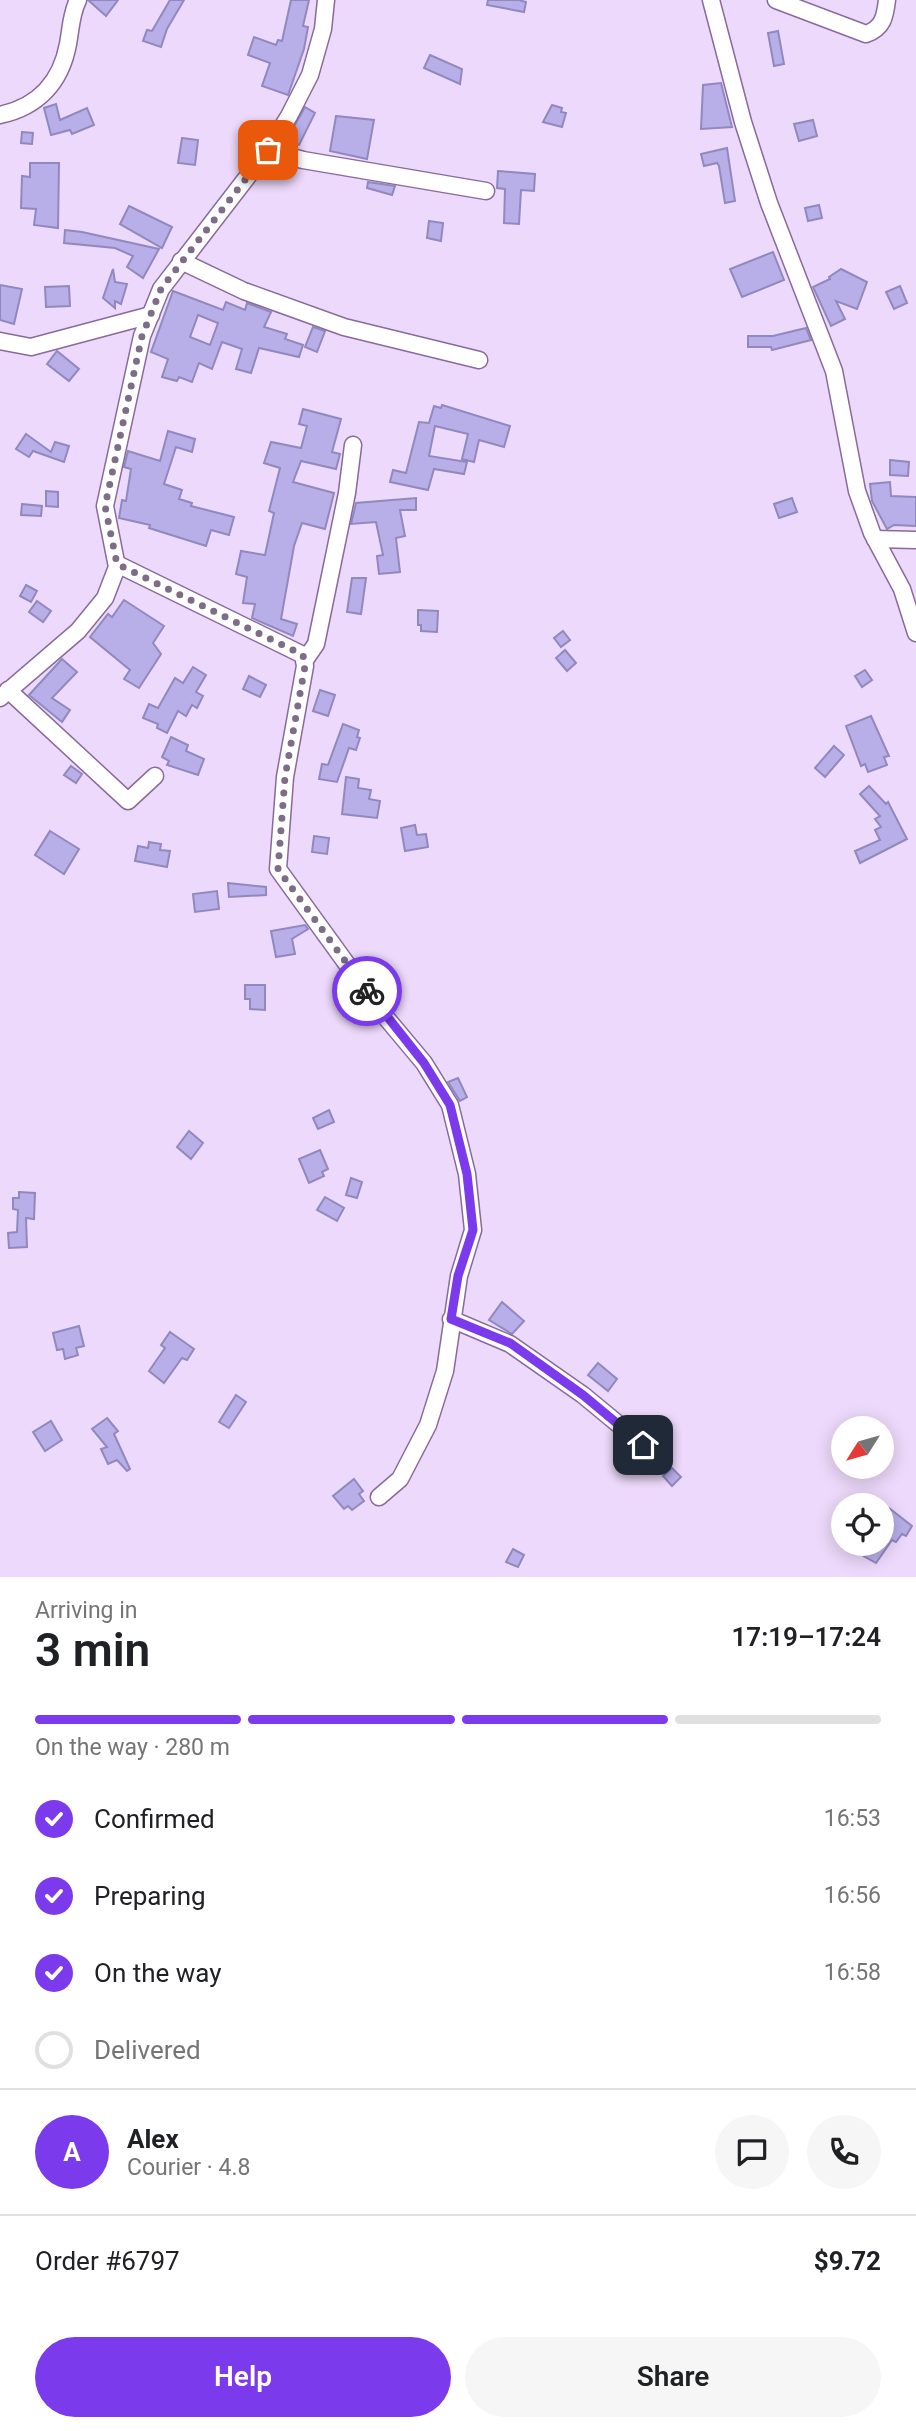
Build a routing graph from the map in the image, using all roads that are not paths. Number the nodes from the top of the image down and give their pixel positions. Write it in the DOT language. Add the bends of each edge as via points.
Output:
graph roads {
  1 [pos="78,0"];
  2 [pos="326,0"];
  3 [pos="711,0"];
  4 [pos="776,0"];
  5 [pos="887,0"];
  6 [pos="0,115"];
  7 [pos="268,150"];
  8 [pos="486,191"];
  9 [pos="181,261"];
  10 [pos="150,315"];
  11 [pos="0,341"];
  12 [pos="479,360"];
  13 [pos="353,445"];
  14 [pos="875,539"];
  15 [pos="916,540"];
  16 [pos="117,564"];
  17 [pos="916,633"];
  18 [pos="305,660"];
  19 [pos="4,694"];
  20 [pos="155,776"];
  21 [pos="451,1319"];
  22 [pos="663,1461"];
  23 [pos="379,1497"];
  1 -- 6 [label="street" via="68,48 52,87 21,110"];
  2 -- 7 [label="street" via="310,75"];
  3 -- 14 [label="street" via="769,203 834,371 857,491"];
  4 -- 5 [label="street" via="866,34 884,20"];
  7 -- 8 [label="street"];
  7 -- 9 [label="street"];
  9 -- 10 [label="street"];
  9 -- 12 [label="street" via="244,291 344,327"];
  10 -- 11 [label="street" via="31,347"];
  10 -- 16 [label="street" via="105,506"];
  13 -- 18 [label="street" via="316,644"];
  14 -- 15 [label="street"];
  14 -- 17 [label="street" via="902,589"];
  16 -- 18 [label="street" via="303,655"];
  16 -- 19 [label="street" via="105,598 78,631"];
  18 -- 21 [label="street" via="285,777 278,869 424,1063 450,1105 467,1174 473,1230 458,1276"];
  19 -- 20 [label="street" via="128,801"];
  21 -- 22 [label="street" via="510,1343"];
  21 -- 23 [label="street" via="445,1371 428,1425 400,1479"];
}
